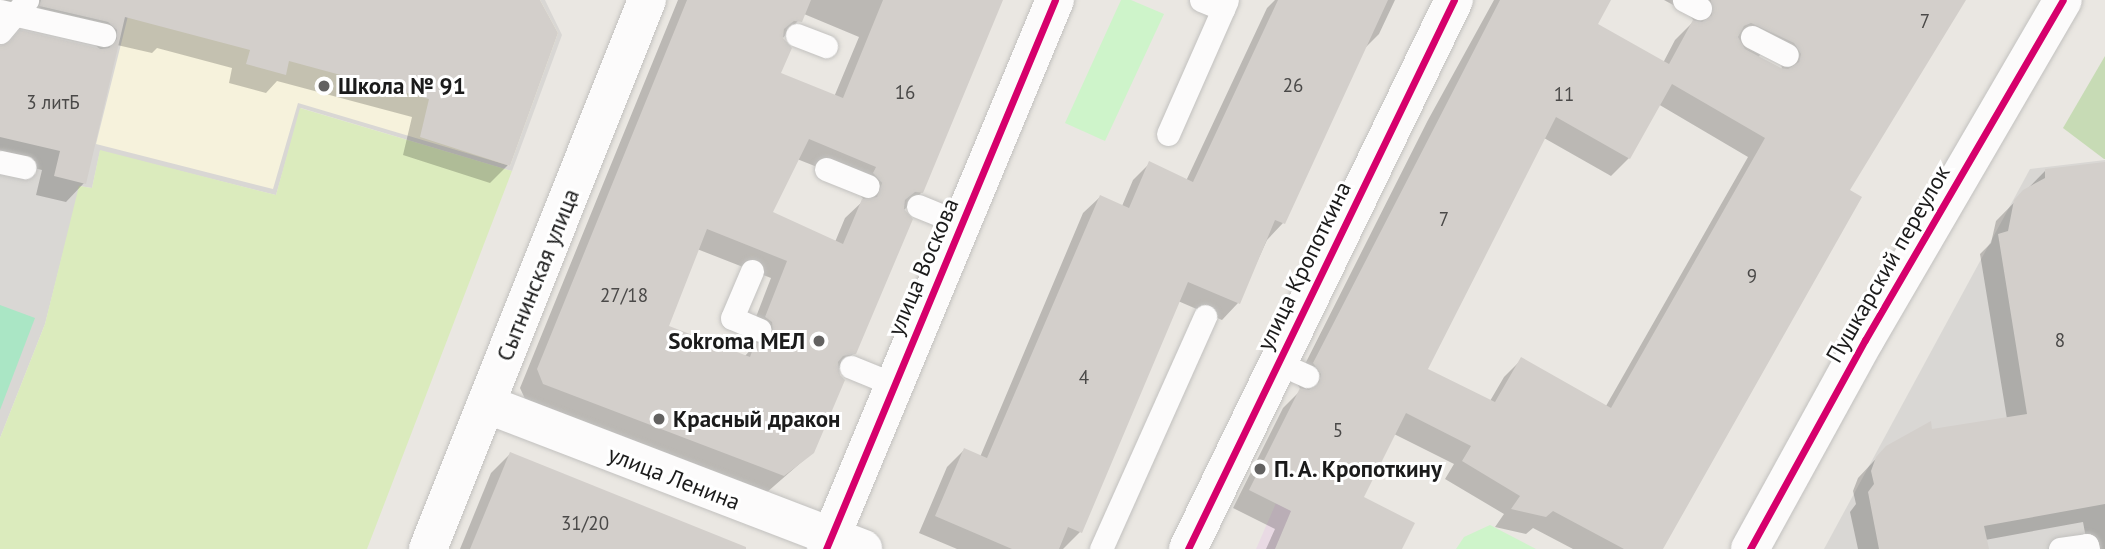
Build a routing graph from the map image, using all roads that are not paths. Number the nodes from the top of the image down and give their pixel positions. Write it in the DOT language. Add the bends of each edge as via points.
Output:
graph roads {
  1 [pos="647,0"];
  2 [pos="1055,0"];
  3 [pos="1201,0"];
  4 [pos="1454,0"];
  5 [pos="2063,0"];
  6 [pos="1225,5"];
  7 [pos="11,14"];
  8 [pos="104,35"];
  9 [pos="797,35"];
  10 [pos="1752,37"];
  11 [pos="826,46"];
  12 [pos="1787,55"];
  13 [pos="1168,134"];
  14 [pos="0,162"];
  15 [pos="24,167"];
  16 [pos="827,169"];
  17 [pos="868,186"];
  18 [pos="918,206"];
  19 [pos="962,224"];
  20 [pos="752,271"];
  21 [pos="1205,316"];
  22 [pos="760,330"];
  23 [pos="851,367"];
  24 [pos="895,385"];
  25 [pos="486,404"];
  26 [pos="840,546"];
  27 [pos="428,549"];
  28 [pos="1101,549"];
  29 [pos="1188,549"];
  30 [pos="1750,549"];
  31 [pos="2060,549"];
  32 [pos="2088,549"];
  1 -- 25 [label="street, Сытнинская улица"];
  2 -- 19 [label="street, улица Воскова"];
  3 -- 6 [label="lane"];
  4 -- 29 [label="street, улица Кропоткина" via="1292,370"];
  5 -- 30 [label="street, Пушкарский переулок" via="1865,340"];
  6 -- 13 [label="lane"];
  7 -- 8 [label="lane"];
  9 -- 11 [label="lane"];
  10 -- 12 [label="lane"];
  14 -- 15 [label="lane"];
  16 -- 17 [label="lane"];
  18 -- 19 [label="lane"];
  19 -- 24 [label="street, улица Воскова"];
  20 -- 22 [label="lane" via="732,318"];
  21 -- 28 [label="lane"];
  23 -- 24 [label="lane"];
  24 -- 26 [label="street, улица Воскова"];
  25 -- 26 [label="street, улица Ленина"];
  25 -- 27 [label="street, Сытнинская улица"];
  31 -- 32 [label="lane" via="2087,545"];
}
